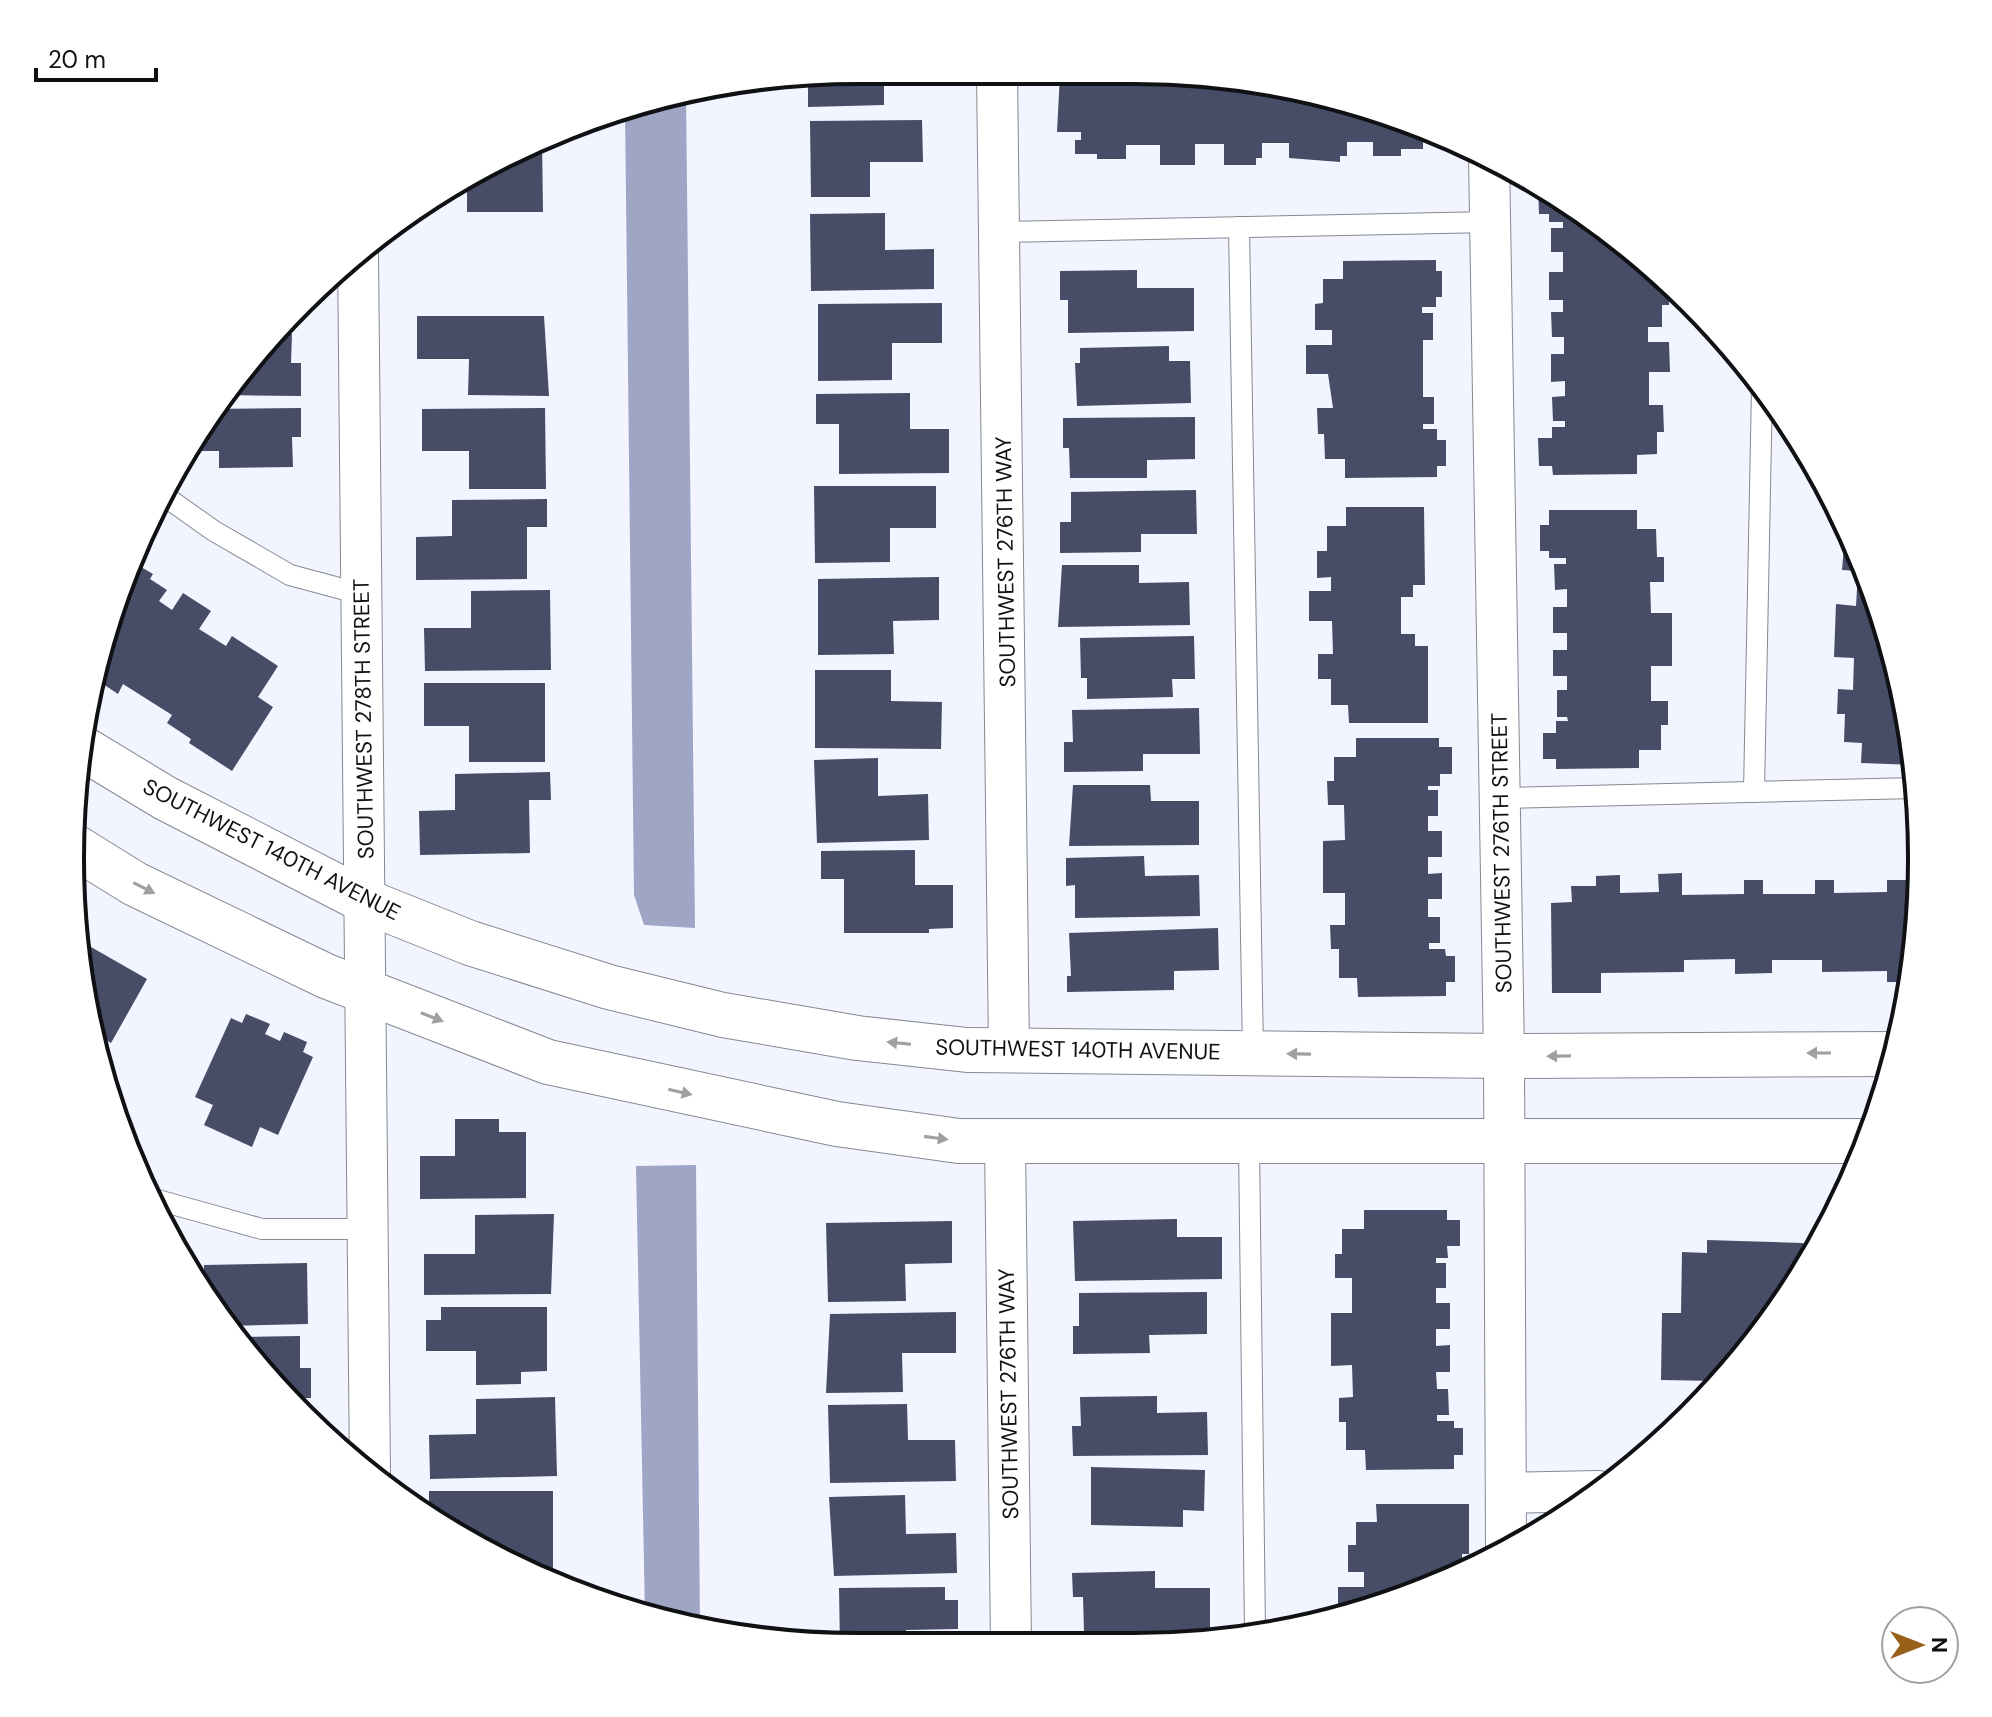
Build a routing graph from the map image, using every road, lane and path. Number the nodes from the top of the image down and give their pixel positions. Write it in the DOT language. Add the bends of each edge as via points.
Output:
graph roads {
  1 [pos="997,84"];
  2 [pos="1489,171"];
  3 [pos="1491,222"];
  4 [pos="1239,227"];
  5 [pos="999,232"];
  6 [pos="358,268"];
  7 [pos="1762,406"];
  8 [pos="172,501"];
  9 [pos="361,594"];
  10 [pos="92,754"];
  11 [pos="1904,788"];
  12 [pos="1754,792"];
  13 [pos="1501,798"];
  14 [pos="84,852"];
  15 [pos="365,901"];
  16 [pos="367,993"];
  17 [pos="1009,1051"];
  18 [pos="1253,1053"];
  19 [pos="1883,1054"];
  20 [pos="1504,1056"];
  21 [pos="1005,1141"];
  22 [pos="1854,1141"];
  23 [pos="1249,1143"];
  24 [pos="1503,1144"];
  25 [pos="164,1202"];
  26 [pos="367,1229"];
  27 [pos="370,1459"];
  28 [pos="1579,1491"];
  29 [pos="1506,1493"];
  30 [pos="1506,1537"];
  31 [pos="1255,1623"];
  32 [pos="1011,1633"];
  1 -- 5 [label="street, SOUTHWEST 276TH WAY"];
  2 -- 3 [label="street, SOUTHWEST 276TH STREET"];
  3 -- 4 [label="lane"];
  3 -- 13 [label="street, SOUTHWEST 276TH STREET"];
  4 -- 5 [label="lane"];
  4 -- 18 [label="lane"];
  5 -- 17 [label="street, SOUTHWEST 276TH WAY"];
  6 -- 9 [label="street, SOUTHWEST 278TH STREET"];
  7 -- 12 [label="lane"];
  8 -- 9 [label="lane" via="290,575"];
  9 -- 15 [label="street, SOUTHWEST 278TH STREET"];
  10 -- 15 [label="street, SOUTHWEST 140TH AVENUE" via="165,798"];
  11 -- 12 [label="lane"];
  12 -- 13 [label="lane"];
  13 -- 20 [label="street, SOUTHWEST 276TH STREET"];
  14 -- 16 [label="street, one-way" via="135,884"];
  15 -- 16 [label="street, SOUTHWEST 278TH STREET"];
  17 -- 15 [label="street, SOUTHWEST 140TH AVENUE, one-way" via="857,1038 723,1015 609,987"];
  16 -- 21 [label="street, one-way" via="548,1062 837,1124 959,1141"];
  16 -- 26 [label="street, SOUTHWEST 278TH STREET"];
  17 -- 18 [label="street, SOUTHWEST 140TH AVENUE"];
  20 -- 18 [label="street, SOUTHWEST 140TH AVENUE, one-way"];
  19 -- 20 [label="street, SOUTHWEST 140TH AVENUE, one-way"];
  20 -- 24 [label="street, SOUTHWEST 276TH STREET"];
  21 -- 23 [label="street"];
  21 -- 32 [label="street, SOUTHWEST 276TH WAY"];
  22 -- 24 [label="street"];
  23 -- 24 [label="street"];
  23 -- 31 [label="lane"];
  24 -- 29 [label="street, SOUTHWEST 276TH STREET"];
  25 -- 26 [label="lane" via="262,1229"];
  26 -- 27 [label="street, SOUTHWEST 278TH STREET"];
  28 -- 29 [label="street"];
  29 -- 30 [label="street, SOUTHWEST 276TH STREET"];
}
